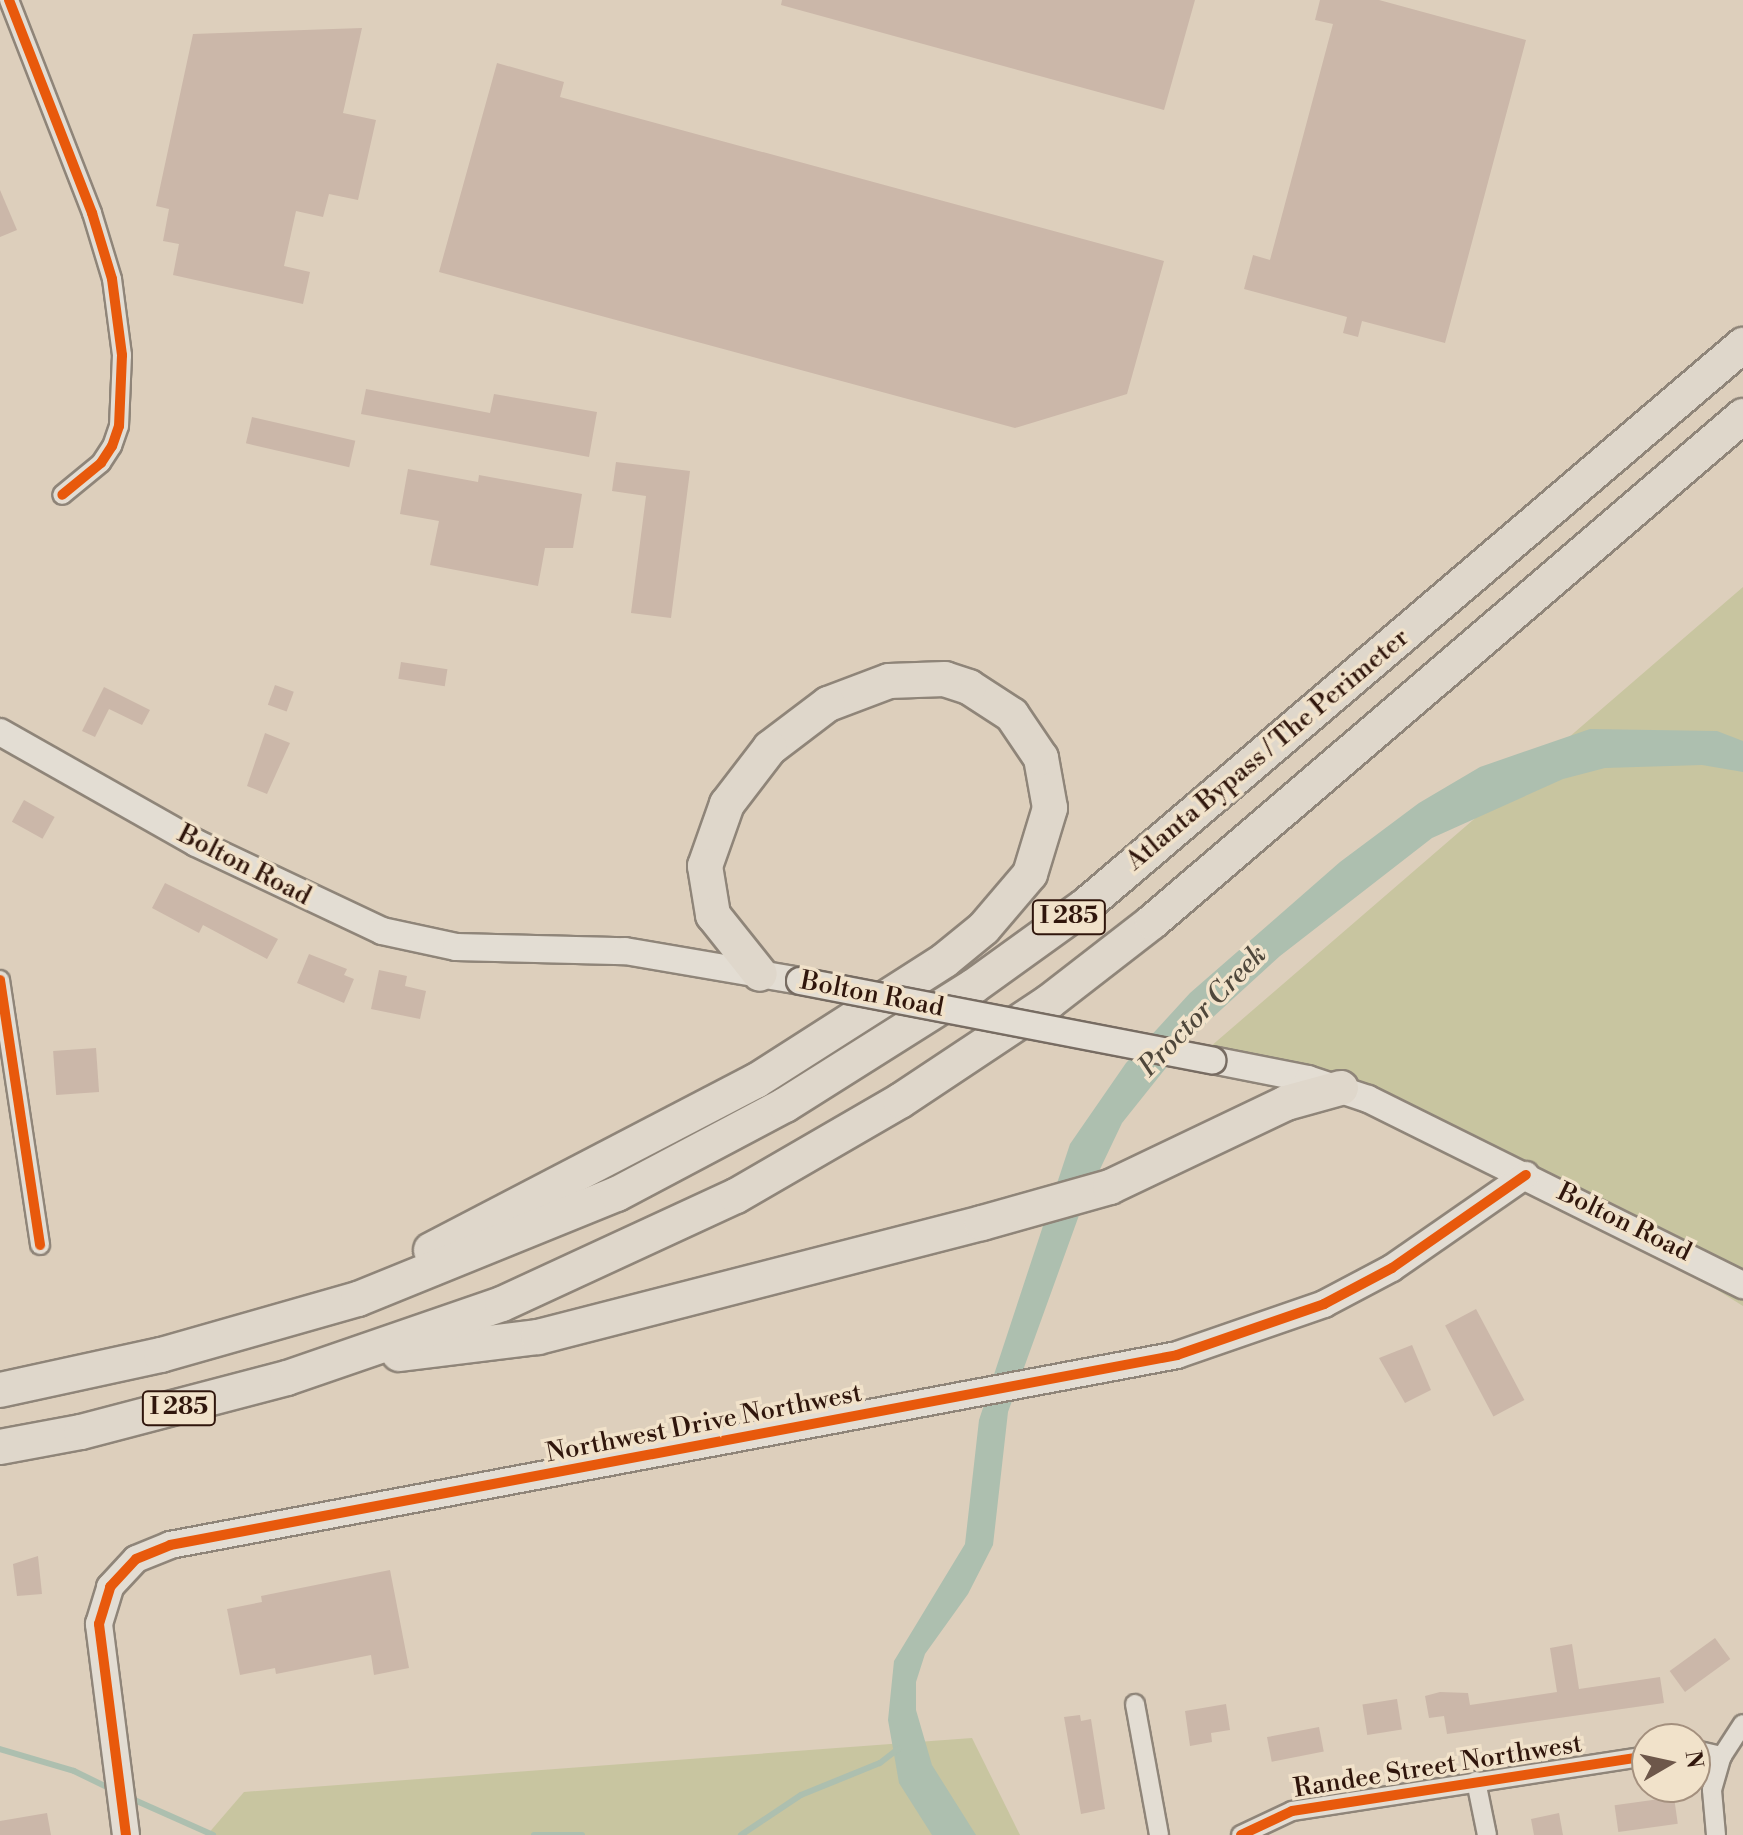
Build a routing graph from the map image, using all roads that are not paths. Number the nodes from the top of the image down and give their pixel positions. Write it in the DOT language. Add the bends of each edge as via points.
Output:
graph roads {
  1 [pos="9,0"];
  2 [pos="1743,345"];
  3 [pos="1743,416"];
  4 [pos="62,495"];
  5 [pos="0,732"];
  6 [pos="760,974"];
  7 [pos="1,993"];
  8 [pos="1341,1088"];
  9 [pos="1526,1175"];
  10 [pos="40,1245"];
  11 [pos="1743,1285"];
  12 [pos="288,1320"];
  13 [pos="355,1357"];
  14 [pos="0,1390"];
  15 [pos="0,1447"];
  16 [pos="1135,1704"];
  17 [pos="1743,1724"];
  18 [pos="1711,1754"];
  19 [pos="1722,1756"];
  20 [pos="1631,1758"];
  21 [pos="1476,1781"];
  22 [pos="126,1835"];
  23 [pos="1159,1835"];
  24 [pos="1241,1835"];
  25 [pos="1487,1835"];
  26 [pos="1716,1835"];
  1 -- 4 [label="street" via="92,213 112,279 122,355 119,426 112,446 101,463"];
  2 -- 12 [label="highway, Atlanta Bypass / The Perimeter / I 285" via="1177,830 1085,906 974,986 785,1105 617,1194 447,1265"];
  3 -- 13 [label="highway, Atlanta Bypass / The Perimeter / I 285" via="1152,922 972,1055 750,1188 652,1238 502,1304"];
  5 -- 6 [label="main road, Bolton Road" via="196,843 382,931 456,947 625,951"];
  6 -- 8 [label="main road, Bolton Road, bridge"];
  6 -- 12 [label="highway" via="713,915 705,866 727,804 770,748 828,704 889,681 945,679 969,687 1012,715 1041,758 1050,808 1030,874 984,928 945,960 756,1081 575,1178"];
  7 -- 10 [label="street"];
  8 -- 9 [label="main road, Bolton Road"];
  8 -- 13 [label="highway" via="1286,1103 1110,1187 982,1223 538,1337"];
  9 -- 11 [label="main road, Bolton Road"];
  9 -- 22 [label="main road, Northwest Drive Northwest" via="1444,1236 1324,1304 1177,1355 170,1545 136,1559 110,1587 99,1624"];
  12 -- 14 [label="highway, Atlanta Bypass / The Perimeter / I 285" via="161,1355"];
  13 -- 15 [label="highway, Atlanta Bypass / The Perimeter / I 285" via="150,1415"];
  16 -- 23 [label="street"];
  17 -- 19 [label="street"];
  18 -- 19 [label="street"];
  19 -- 26 [label="street" via="1712,1790"];
  20 -- 21 [label="street, Randee Street Northwest"];
  21 -- 24 [label="street, Randee Street Northwest" via="1292,1811"];
  21 -- 25 [label="street"];
}
